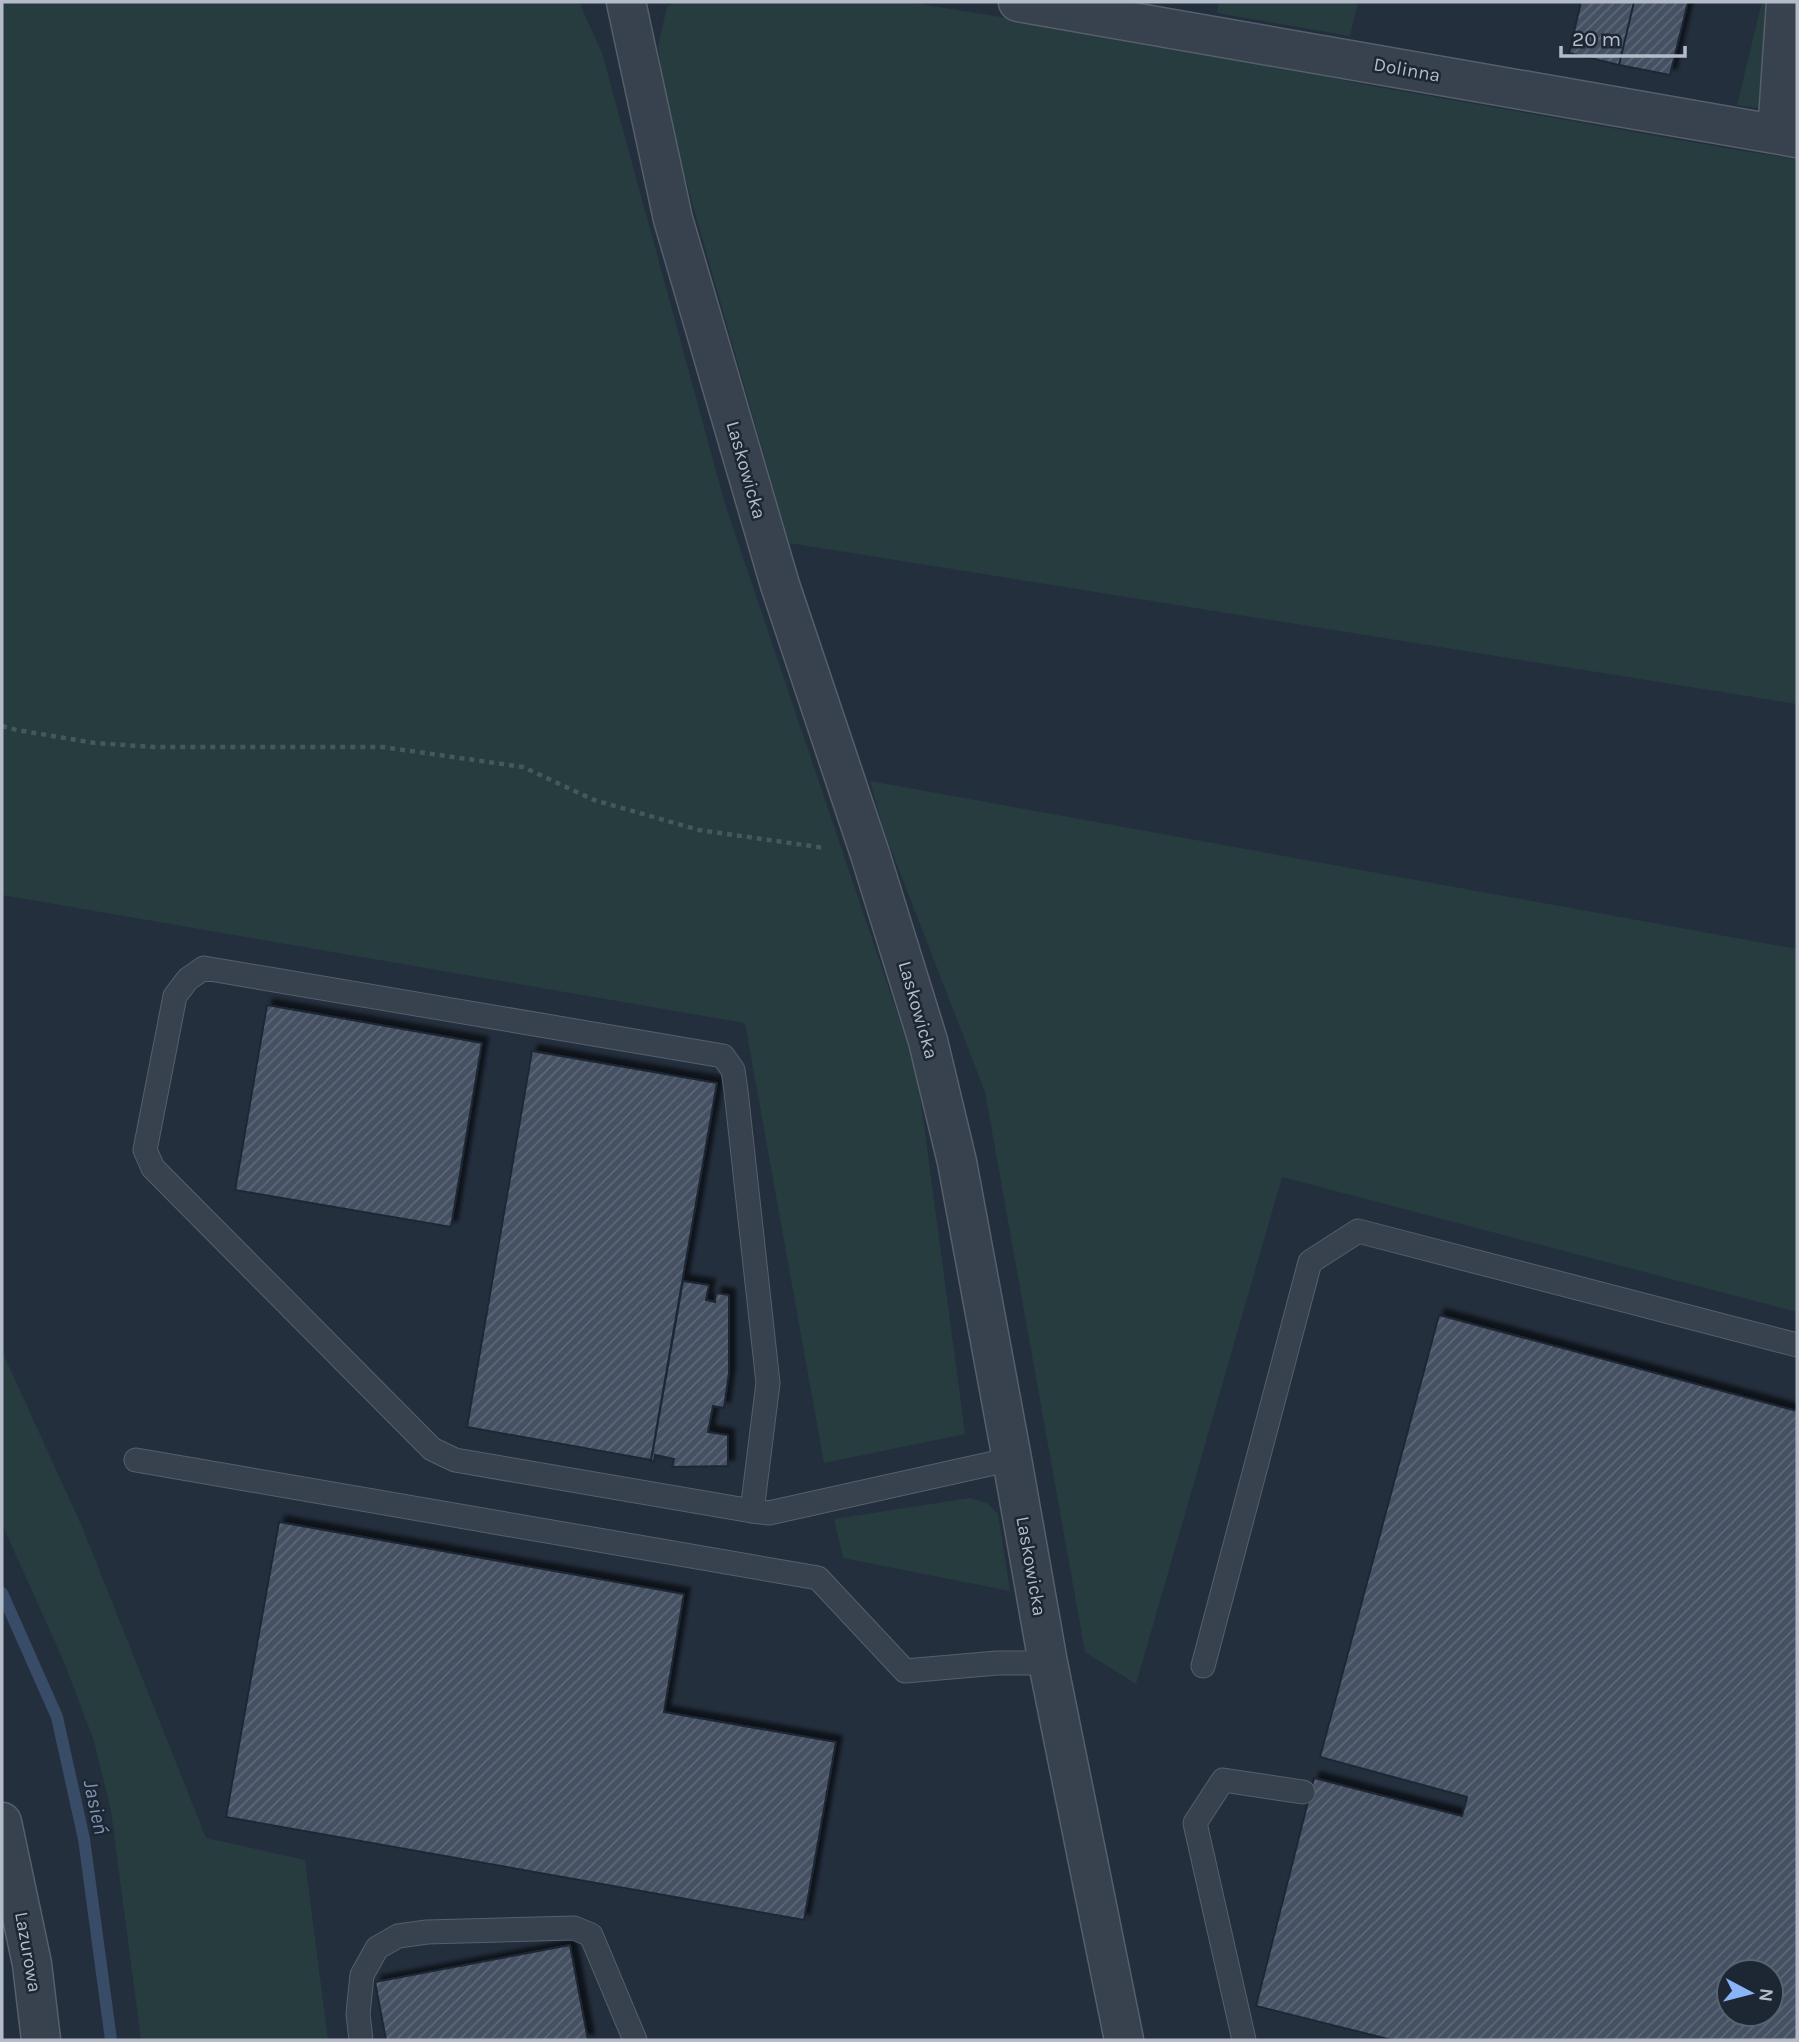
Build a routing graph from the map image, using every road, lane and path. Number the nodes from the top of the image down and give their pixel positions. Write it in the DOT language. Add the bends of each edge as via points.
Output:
graph roads {
  1 [pos="626,2"];
  2 [pos="1018,2"];
  3 [pos="1786,2"];
  4 [pos="1787,136"];
  5 [pos="2,726"];
  6 [pos="870,854"];
  7 [pos="1797,1345"];
  8 [pos="1012,1459"];
  9 [pos="136,1460"];
  10 [pos="751,1511"];
  11 [pos="1048,1663"];
  12 [pos="1203,1666"];
  13 [pos="1303,1792"];
  14 [pos="2,1822"];
  15 [pos="41,2040"];
  16 [pos="361,2040"];
  17 [pos="635,2040"];
  18 [pos="1124,2040"];
  19 [pos="1244,2040"];
  1 -- 6 [label="street, Laskowicka" via="673,219 780,584"];
  2 -- 4 [label="street, Dolinna"];
  3 -- 4 [label="street"];
  5 -- 6 [label="path" via="95,743 383,747 523,767 594,800 699,830"];
  6 -- 8 [label="street, Laskowicka" via="928,1041 957,1162"];
  7 -- 12 [label="lane" via="1358,1231 1310,1262"];
  8 -- 10 [label="lane" via="769,1513"];
  8 -- 11 [label="street, Laskowicka"];
  9 -- 11 [label="lane" via="818,1578 905,1671"];
  10 -- 10 [label="lane" via="455,1460 432,1449 153,1168 145,1150 175,996 188,979 204,968 723,1056 733,1070 768,1383"];
  11 -- 18 [label="street, Laskowicka"];
  13 -- 19 [label="lane" via="1223,1780 1195,1823"];
  14 -- 15 [label="street, Lazurowa" via="32,1964"];
  16 -- 17 [label="lane" via="362,1975 377,1948 398,1936 574,1928 592,1935"];
}
